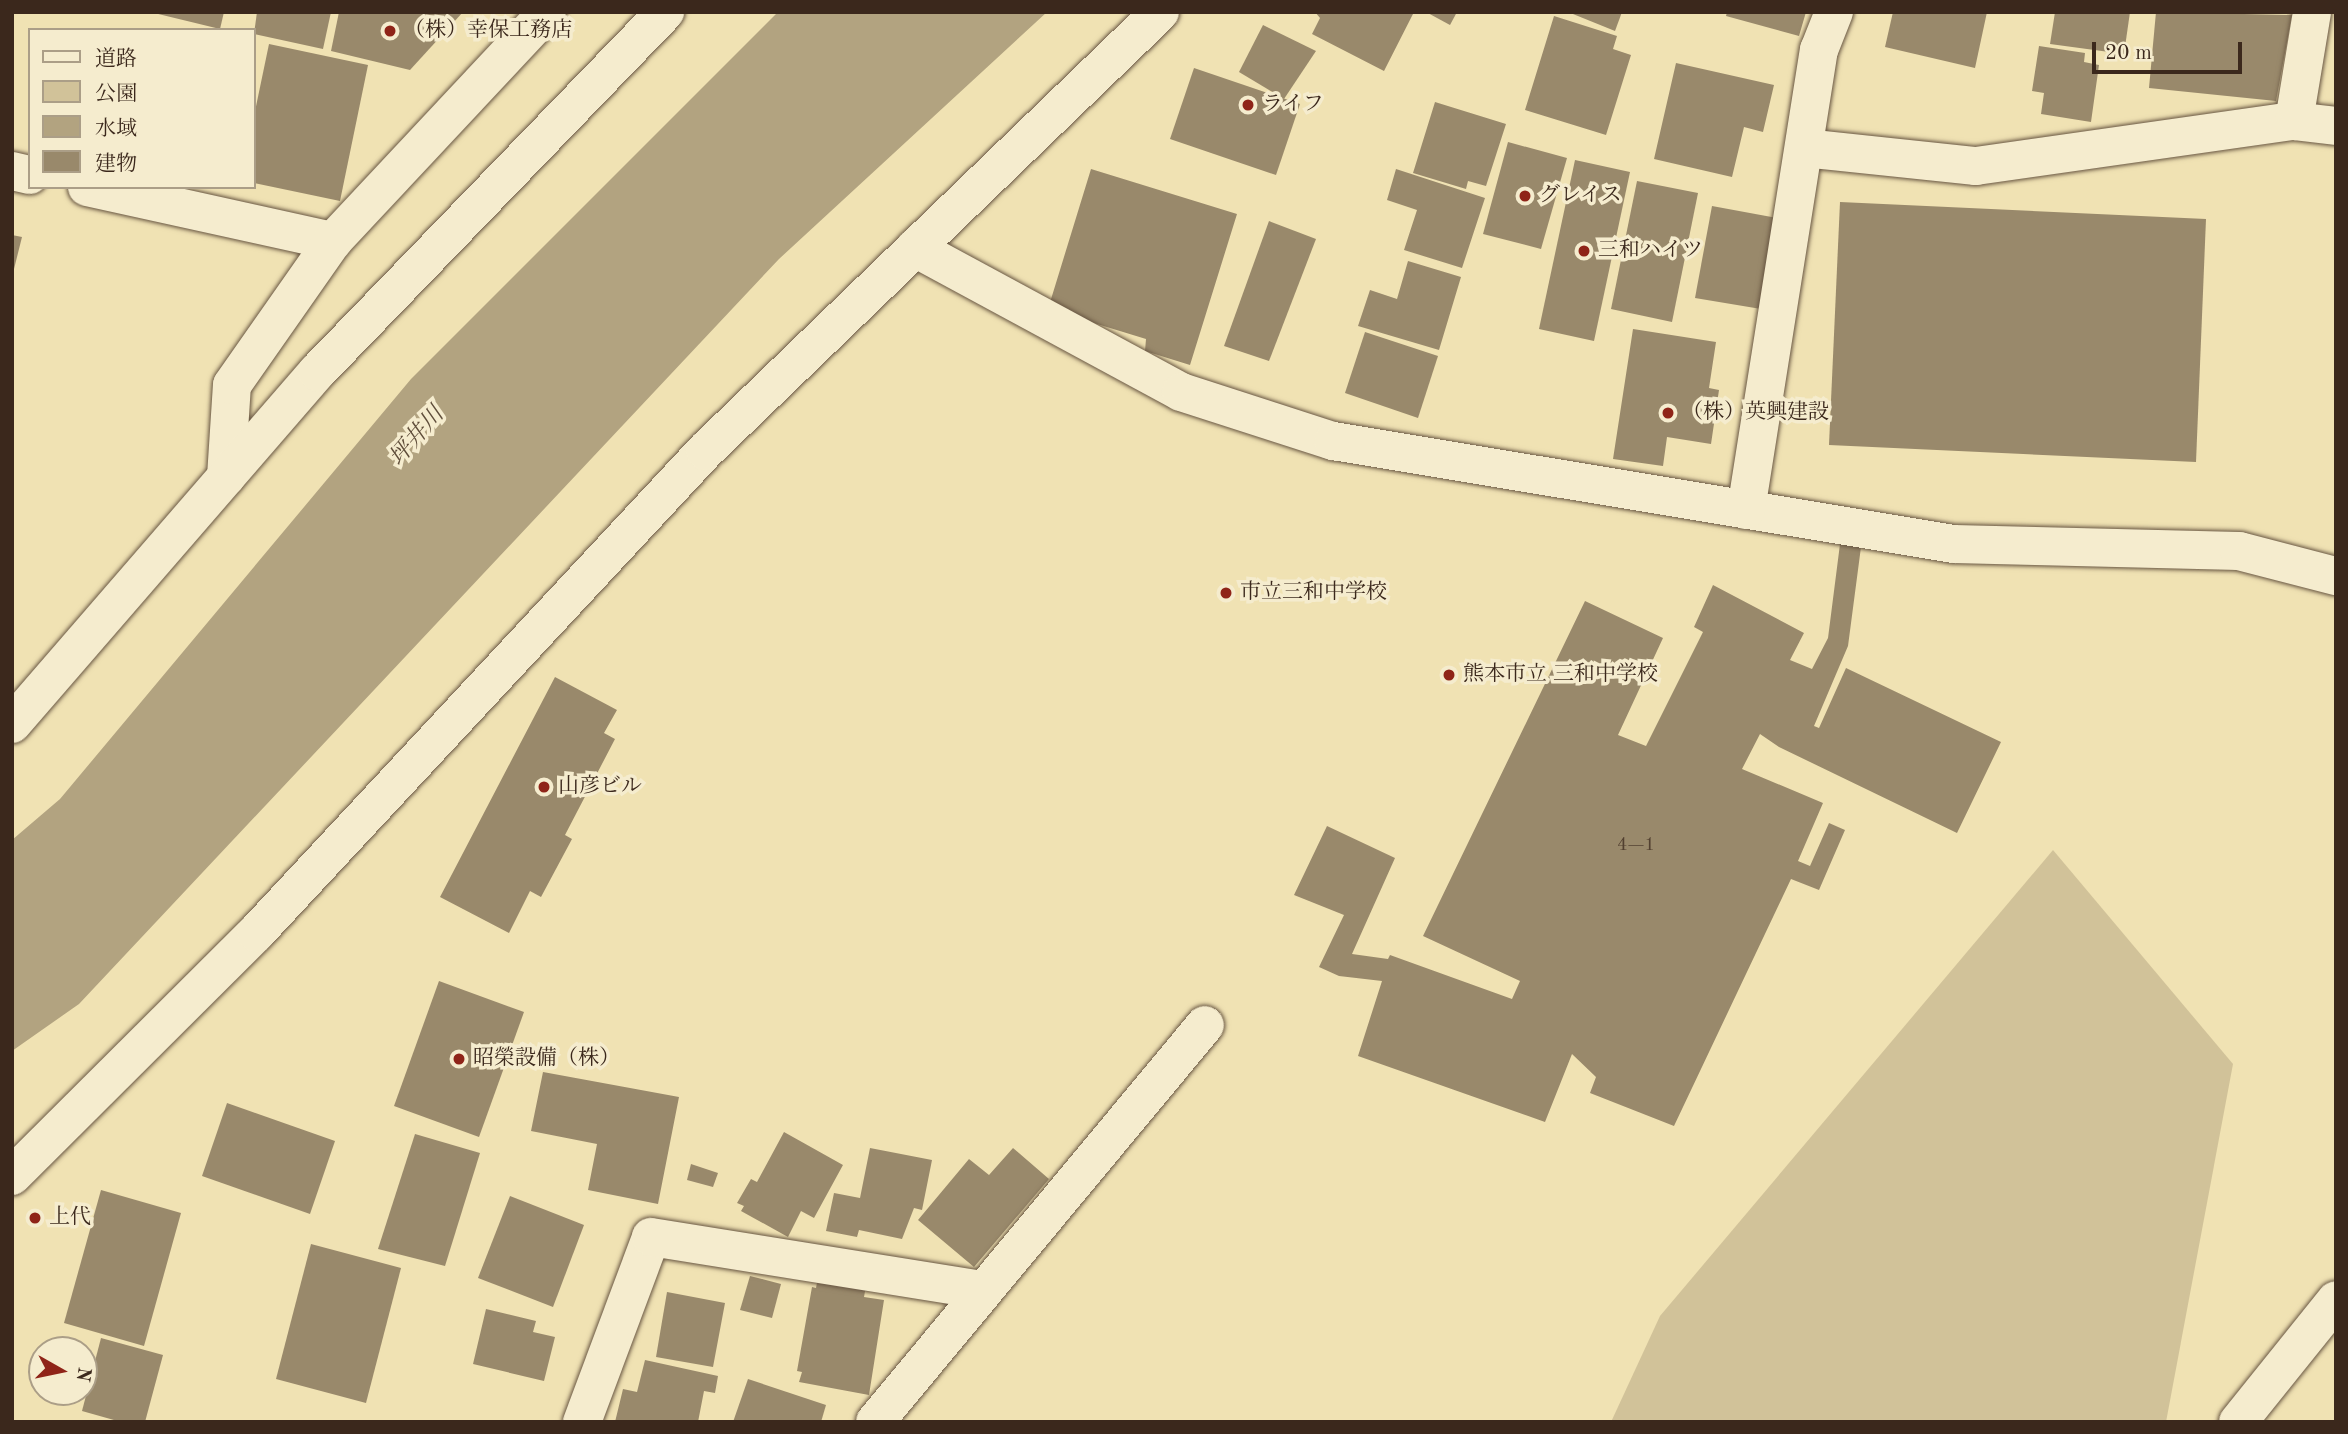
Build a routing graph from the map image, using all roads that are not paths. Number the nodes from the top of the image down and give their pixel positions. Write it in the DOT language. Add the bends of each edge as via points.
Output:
graph roads {
  1 [pos="547,12"];
  2 [pos="665,12"];
  3 [pos="1160,12"];
  4 [pos="1834,12"];
  5 [pos="2312,12"];
  6 [pos="2294,121"];
  7 [pos="2336,126"];
  8 [pos="1804,148"];
  9 [pos="97,189"];
  10 [pos="333,241"];
  11 [pos="915,248"];
  12 [pos="226,477"];
  13 [pos="1745,510"];
  14 [pos="2336,576"];
  15 [pos="12,723"];
  16 [pos="1205,1025"];
  17 [pos="12,1176"];
  18 [pos="982,1290"];
  19 [pos="2336,1300"];
  20 [pos="582,1422"];
  21 [pos="875,1422"];
  22 [pos="2238,1422"];
  1 -- 10 [label="street"];
  2 -- 12 [label="street" via="317,372"];
  3 -- 11 [label="street"];
  4 -- 8 [label="street" via="1819,50"];
  5 -- 6 [label="street"];
  6 -- 7 [label="street"];
  6 -- 8 [label="street" via="1976,166"];
  8 -- 13 [label="street"];
  9 -- 10 [label="street"];
  10 -- 12 [label="street" via="232,385"];
  11 -- 13 [label="street" via="1181,392 1333,441"];
  11 -- 17 [label="street" via="705,451 256,933"];
  12 -- 15 [label="street"];
  13 -- 14 [label="street" via="1954,544 2239,551"];
  16 -- 18 [label="street"];
  18 -- 20 [label="street" via="651,1237"];
  18 -- 21 [label="street"];
  19 -- 22 [label="street"];
}
